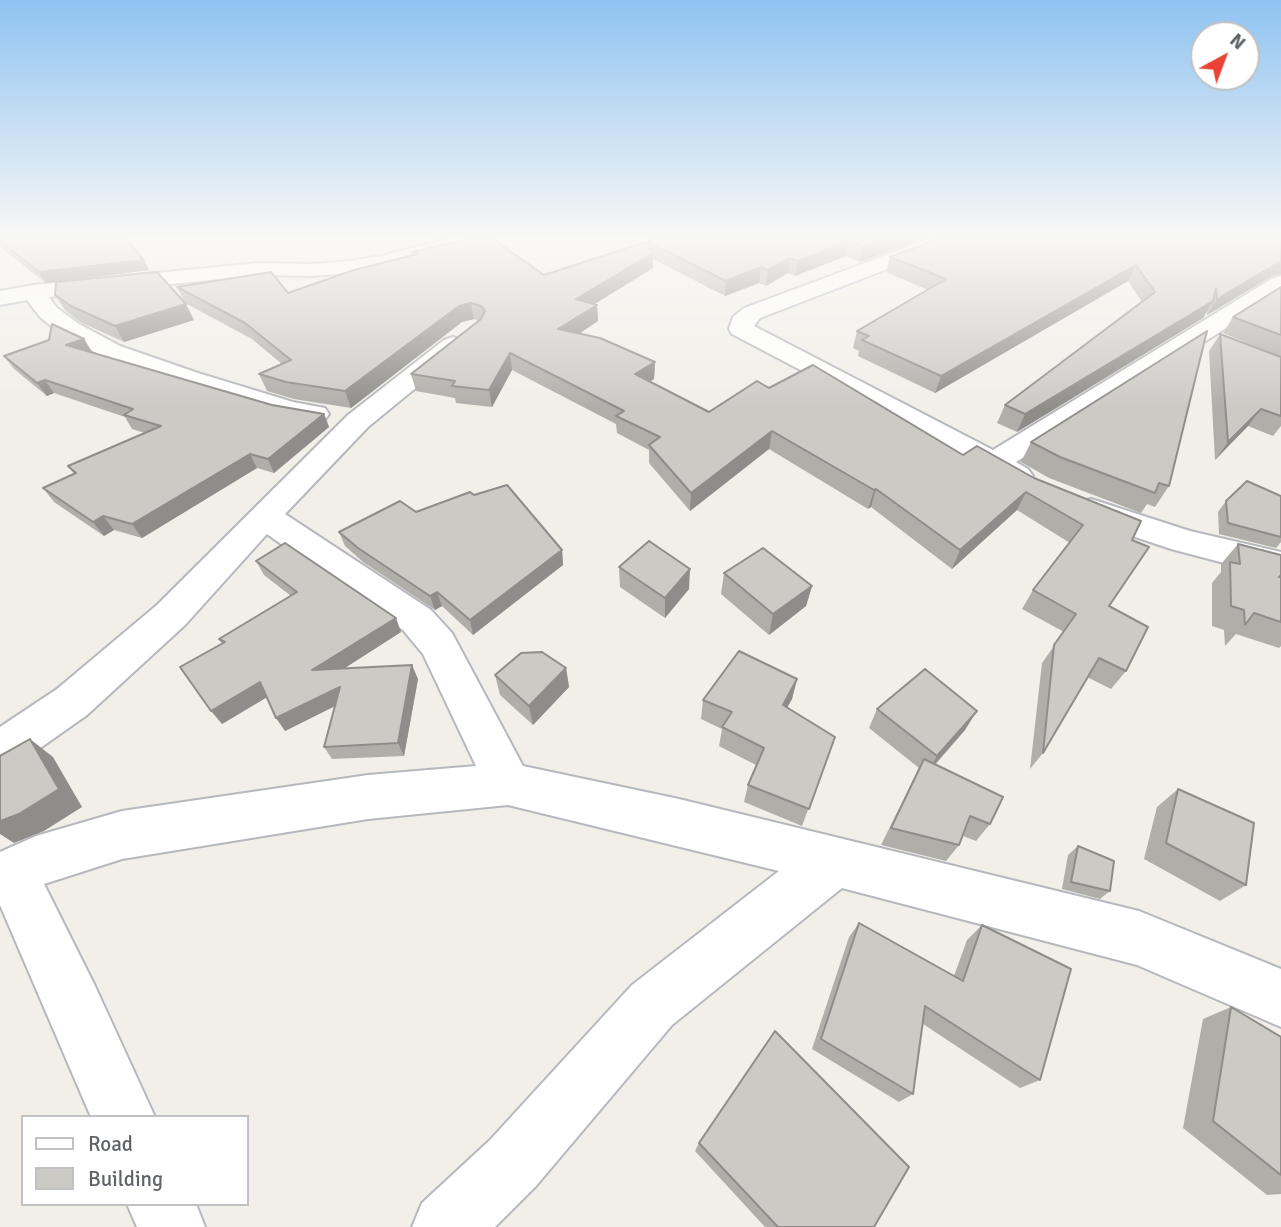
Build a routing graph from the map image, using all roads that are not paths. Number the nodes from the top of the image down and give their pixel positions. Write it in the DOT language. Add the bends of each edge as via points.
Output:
graph roads {
  1 [pos="21,294"];
  2 [pos="35,294"];
  3 [pos="802,294"];
  4 [pos="1267,294"];
  5 [pos="0,298"];
  6 [pos="474,329"];
  7 [pos="358,421"];
  8 [pos="993,463"];
  9 [pos="266,517"];
  10 [pos="1281,565"];
  11 [pos="0,751"];
  12 [pos="508,784"];
  13 [pos="835,861"];
  14 [pos="6,876"];
  15 [pos="1281,998"];
  16 [pos="122,1115"];
  17 [pos="162,1206"];
  18 [pos="171,1227"];
  19 [pos="446,1227"];
  1 -- 5 [label="street"];
  2 -- 7 [label="street" via="70,329 147,366 289,410"];
  3 -- 8 [label="street" via="752,313 741,329"];
  4 -- 8 [label="street" via="1211,340"];
  6 -- 7 [label="street"];
  7 -- 9 [label="street"];
  8 -- 10 [label="street" via="1048,492 1133,526"];
  9 -- 11 [label="street" via="171,615 72,702"];
  9 -- 12 [label="street" via="418,620 438,644"];
  12 -- 13 [label="street"];
  12 -- 14 [label="street" via="368,797 122,835 36,861"];
  13 -- 15 [label="street" via="1139,938"];
  13 -- 19 [label="street" via="652,1005 513,1163"];
  14 -- 16 [label="street" via="75,1006"];
  17 -- 18 [label="street"];
}
